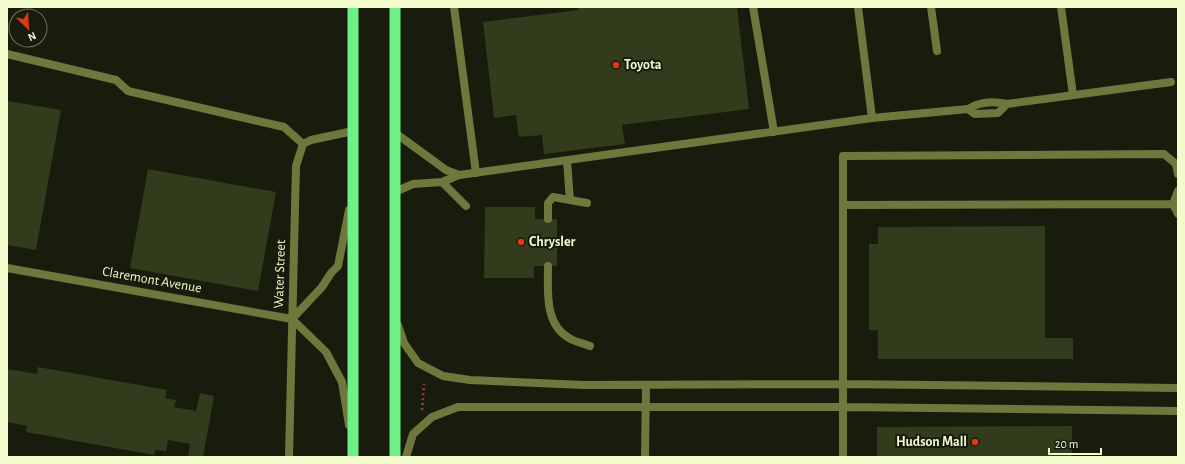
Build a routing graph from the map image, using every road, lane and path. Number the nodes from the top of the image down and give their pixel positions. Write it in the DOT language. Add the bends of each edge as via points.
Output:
graph roads {
  1 [pos="353,7"];
  2 [pos="395,7"];
  3 [pos="454,7"];
  4 [pos="753,7"];
  5 [pos="858,7"];
  6 [pos="932,7"];
  7 [pos="1061,7"];
  8 [pos="937,51"];
  9 [pos="7,54"];
  10 [pos="1171,82"];
  11 [pos="1072,95"];
  12 [pos="872,118"];
  13 [pos="353,131"];
  14 [pos="394,132"];
  15 [pos="774,132"];
  16 [pos="303,144"];
  17 [pos="567,160"];
  18 [pos="476,173"];
  19 [pos="1178,174"];
  20 [pos="459,176"];
  21 [pos="442,182"];
  22 [pos="1178,191"];
  23 [pos="395,192"];
  24 [pos="352,196"];
  25 [pos="570,200"];
  26 [pos="587,202"];
  27 [pos="1173,204"];
  28 [pos="843,205"];
  29 [pos="466,206"];
  30 [pos="1178,214"];
  31 [pos="548,219"];
  32 [pos="548,266"];
  33 [pos="7,268"];
  34 [pos="394,314"];
  35 [pos="292,319"];
  36 [pos="590,346"];
  37 [pos="424,384"];
  38 [pos="843,384"];
  39 [pos="646,385"];
  40 [pos="1178,388"];
  41 [pos="645,407"];
  42 [pos="843,407"];
  43 [pos="1178,411"];
  44 [pos="422,414"];
  45 [pos="353,452"];
  46 [pos="289,457"];
  47 [pos="395,457"];
  48 [pos="406,457"];
  49 [pos="645,457"];
  50 [pos="843,457"];
  1 -- 13 [label="highway"];
  2 -- 14 [label="highway"];
  3 -- 18 [label="street"];
  4 -- 15 [label="street"];
  5 -- 12 [label="street"];
  6 -- 8 [label="street"];
  7 -- 11 [label="street"];
  9 -- 16 [label="street" via="116,80 128,91 284,127"];
  10 -- 11 [label="street"];
  11 -- 12 [label="street" via="1007,104 998,112 975,114 968,109"];
  12 -- 15 [label="street"];
  13 -- 16 [label="street" via="323,136"];
  13 -- 24 [label="highway"];
  14 -- 20 [label="street" via="446,170"];
  14 -- 23 [label="highway"];
  15 -- 17 [label="street"];
  16 -- 35 [label="street, Water Street" via="296,166"];
  17 -- 18 [label="street"];
  17 -- 25 [label="street"];
  18 -- 20 [label="street"];
  19 -- 28 [label="street" via="1176,164 1164,154 843,156"];
  20 -- 21 [label="street"];
  21 -- 23 [label="street" via="413,184"];
  21 -- 29 [label="street"];
  22 -- 27 [label="street"];
  23 -- 34 [label="highway"];
  24 -- 35 [label="street" via="338,266"];
  24 -- 45 [label="highway"];
  25 -- 26 [label="street"];
  25 -- 31 [label="street" via="553,197 548,203"];
  27 -- 28 [label="street"];
  27 -- 30 [label="street"];
  28 -- 38 [label="street"];
  32 -- 36 [label="street" via="548,301 554,325 568,338"];
  33 -- 35 [label="street, Claremont Avenue"];
  34 -- 39 [label="street" via="404,343 418,363 443,376 470,380"];
  34 -- 47 [label="highway"];
  35 -- 45 [label="street" via="326,352 342,382"];
  35 -- 46 [label="street, Water Street"];
  37 -- 44 [label="path"];
  38 -- 39 [label="street"];
  38 -- 40 [label="street"];
  38 -- 42 [label="street"];
  39 -- 41 [label="street"];
  41 -- 42 [label="street"];
  41 -- 48 [label="street" via="458,407 432,417 414,434"];
  41 -- 49 [label="street"];
  42 -- 43 [label="street"];
  42 -- 50 [label="street"];
}
